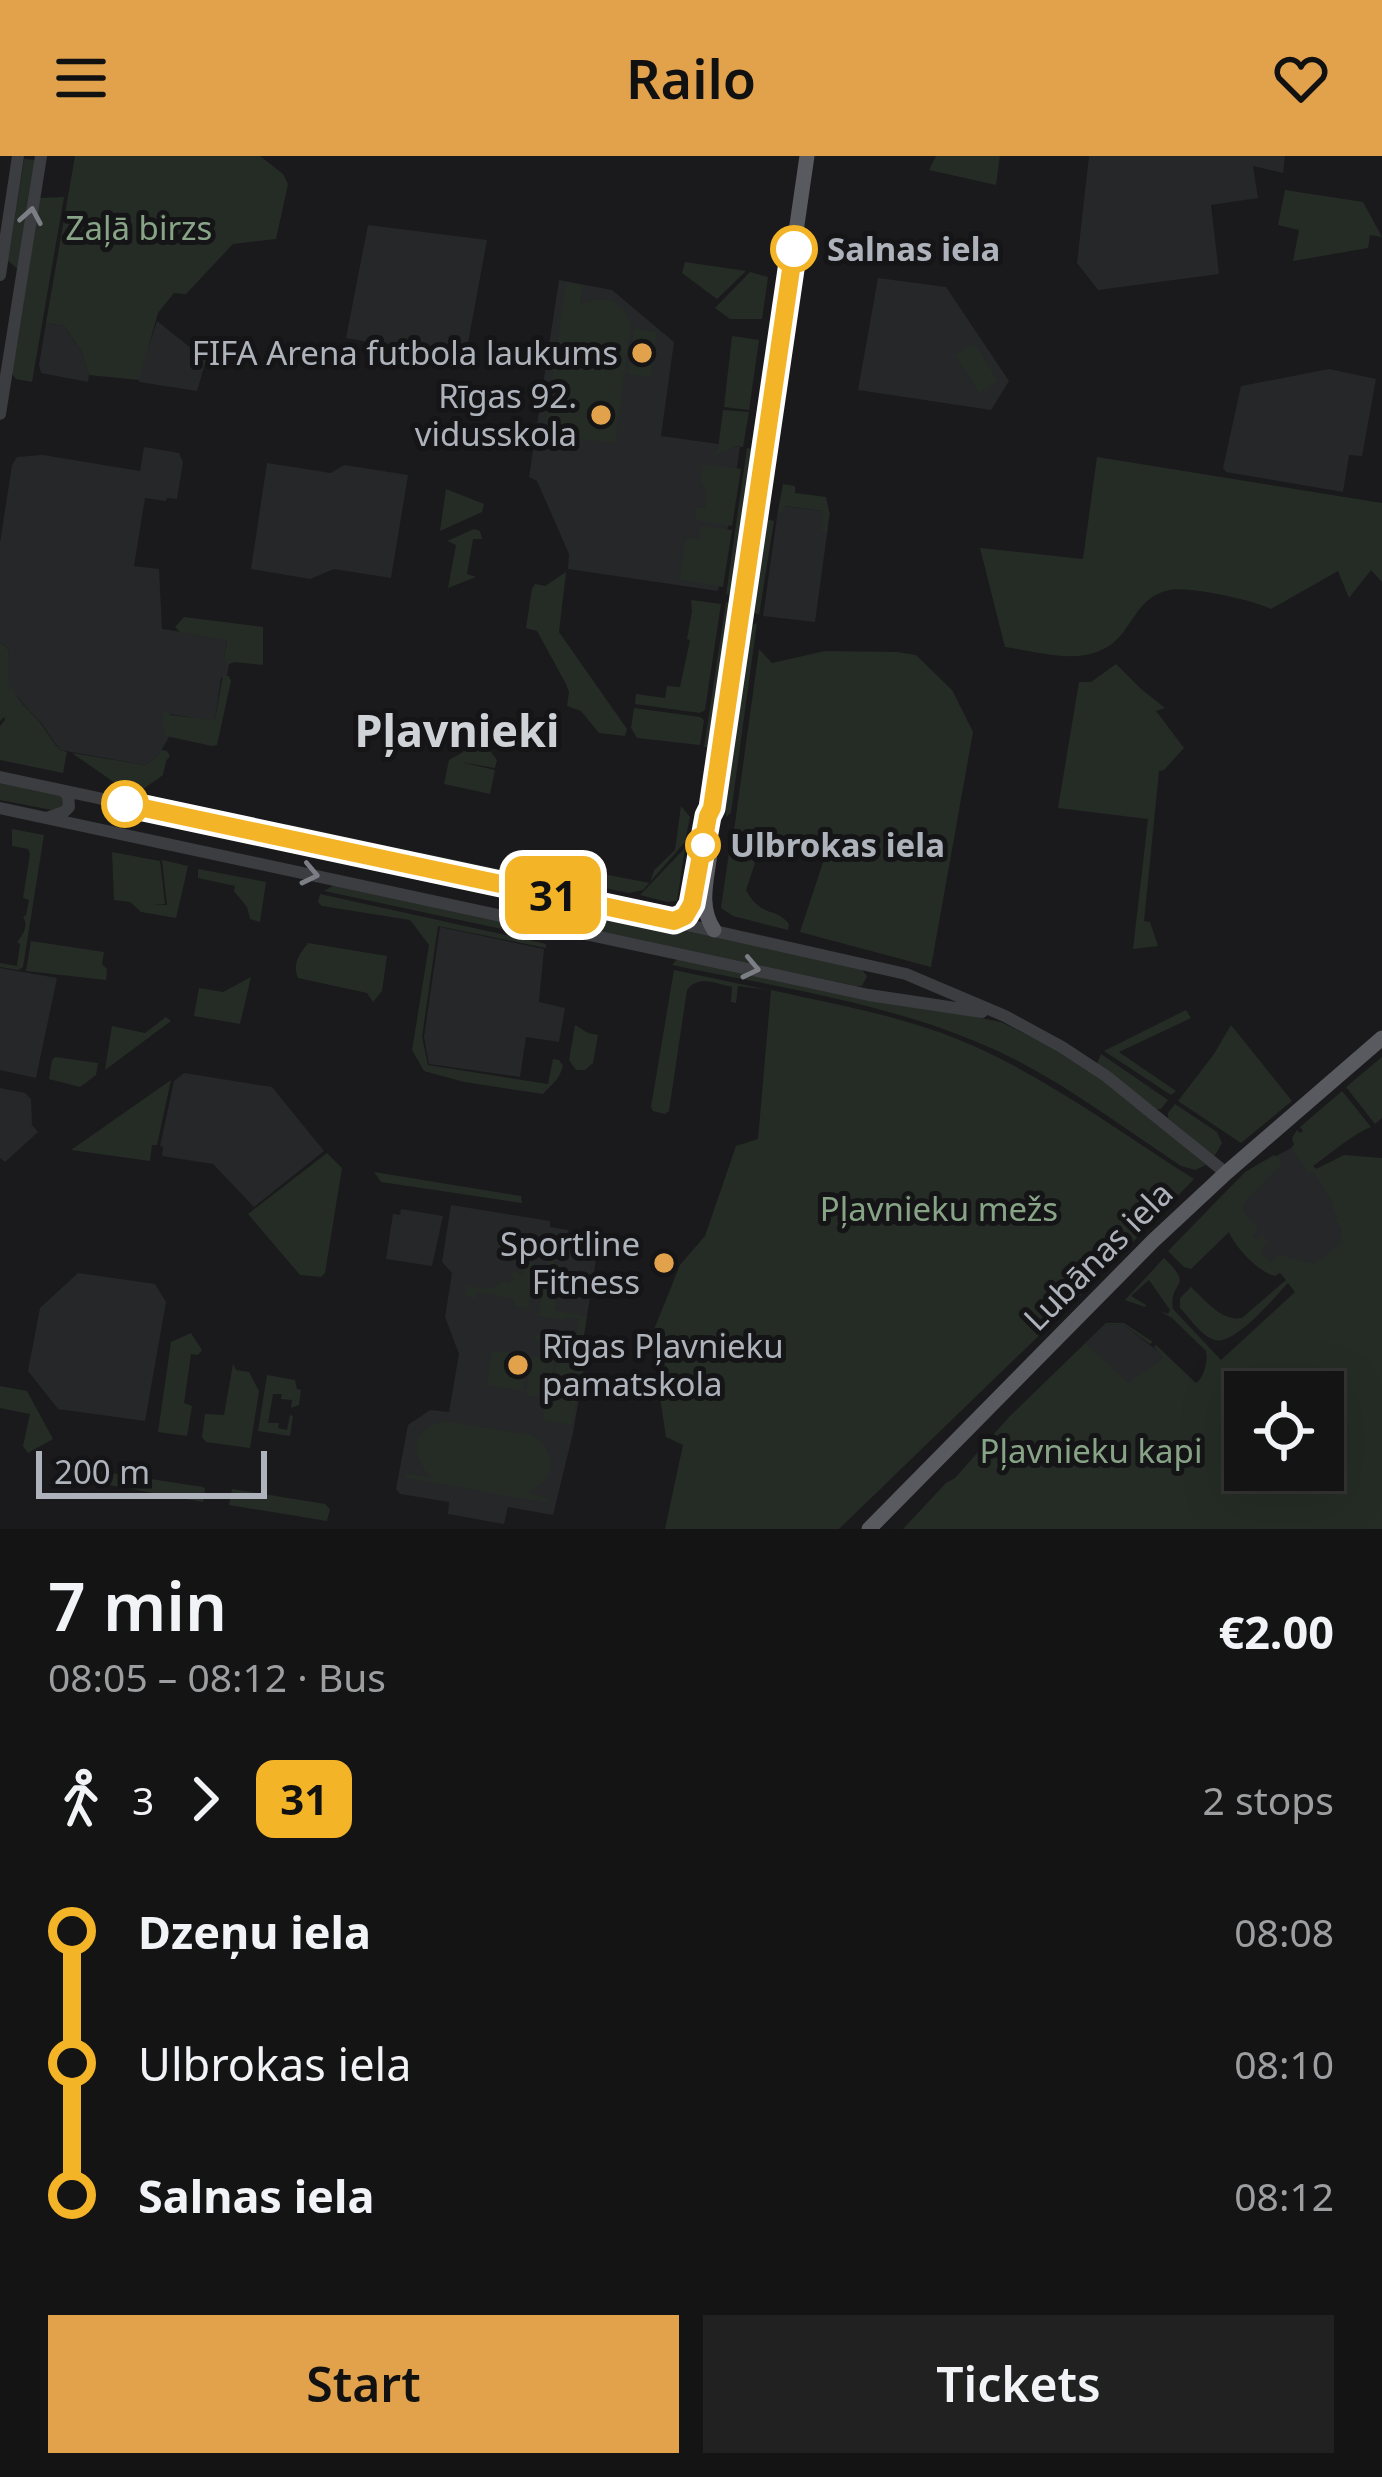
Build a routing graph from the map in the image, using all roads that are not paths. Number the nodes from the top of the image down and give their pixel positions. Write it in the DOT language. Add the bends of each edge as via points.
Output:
graph roads {
  1 [pos="18,156"];
  2 [pos="41,156"];
  3 [pos="807,156"];
  4 [pos="0,278"];
  5 [pos="14,315"];
  6 [pos="0,414"];
  7 [pos="0,777"];
  8 [pos="63,791"];
  9 [pos="0,808"];
  10 [pos="712,808"];
  11 [pos="46,818"];
  12 [pos="585,902"];
  13 [pos="511,917"];
  14 [pos="674,921"];
  15 [pos="714,930"];
  16 [pos="862,964"];
  17 [pos="849,989"];
  18 [pos="1001,1015"];
  19 [pos="1382,1038"];
  20 [pos="1226,1173"];
  21 [pos="868,1529"];
  1 -- 4 [label="street"];
  5 -- 2 [label="street, one-way"];
  3 -- 10 [label="main road"];
  4 -- 5 [label="street" via="14,270"];
  5 -- 6 [label="street"];
  7 -- 8 [label="street"];
  8 -- 11 [label="street" via="66,812"];
  8 -- 12 [label="street"];
  9 -- 11 [label="street"];
  10 -- 14 [label="main road" via="692,904"];
  10 -- 15 [label="main road" via="704,906"];
  11 -- 13 [label="street, one-way"];
  12 -- 13 [label="street" via="517,896 508,902"];
  12 -- 14 [label="street"];
  13 -- 17 [label="street, one-way"];
  14 -- 15 [label="street"];
  15 -- 16 [label="street"];
  16 -- 17 [label="street" via="869,984"];
  16 -- 18 [label="street"];
  17 -- 18 [label="street"];
  18 -- 20 [label="street" via="1089,1064"];
  19 -- 20 [label="main road, Lubānas iela"];
  20 -- 21 [label="main road, Lubānas iela"];
}
